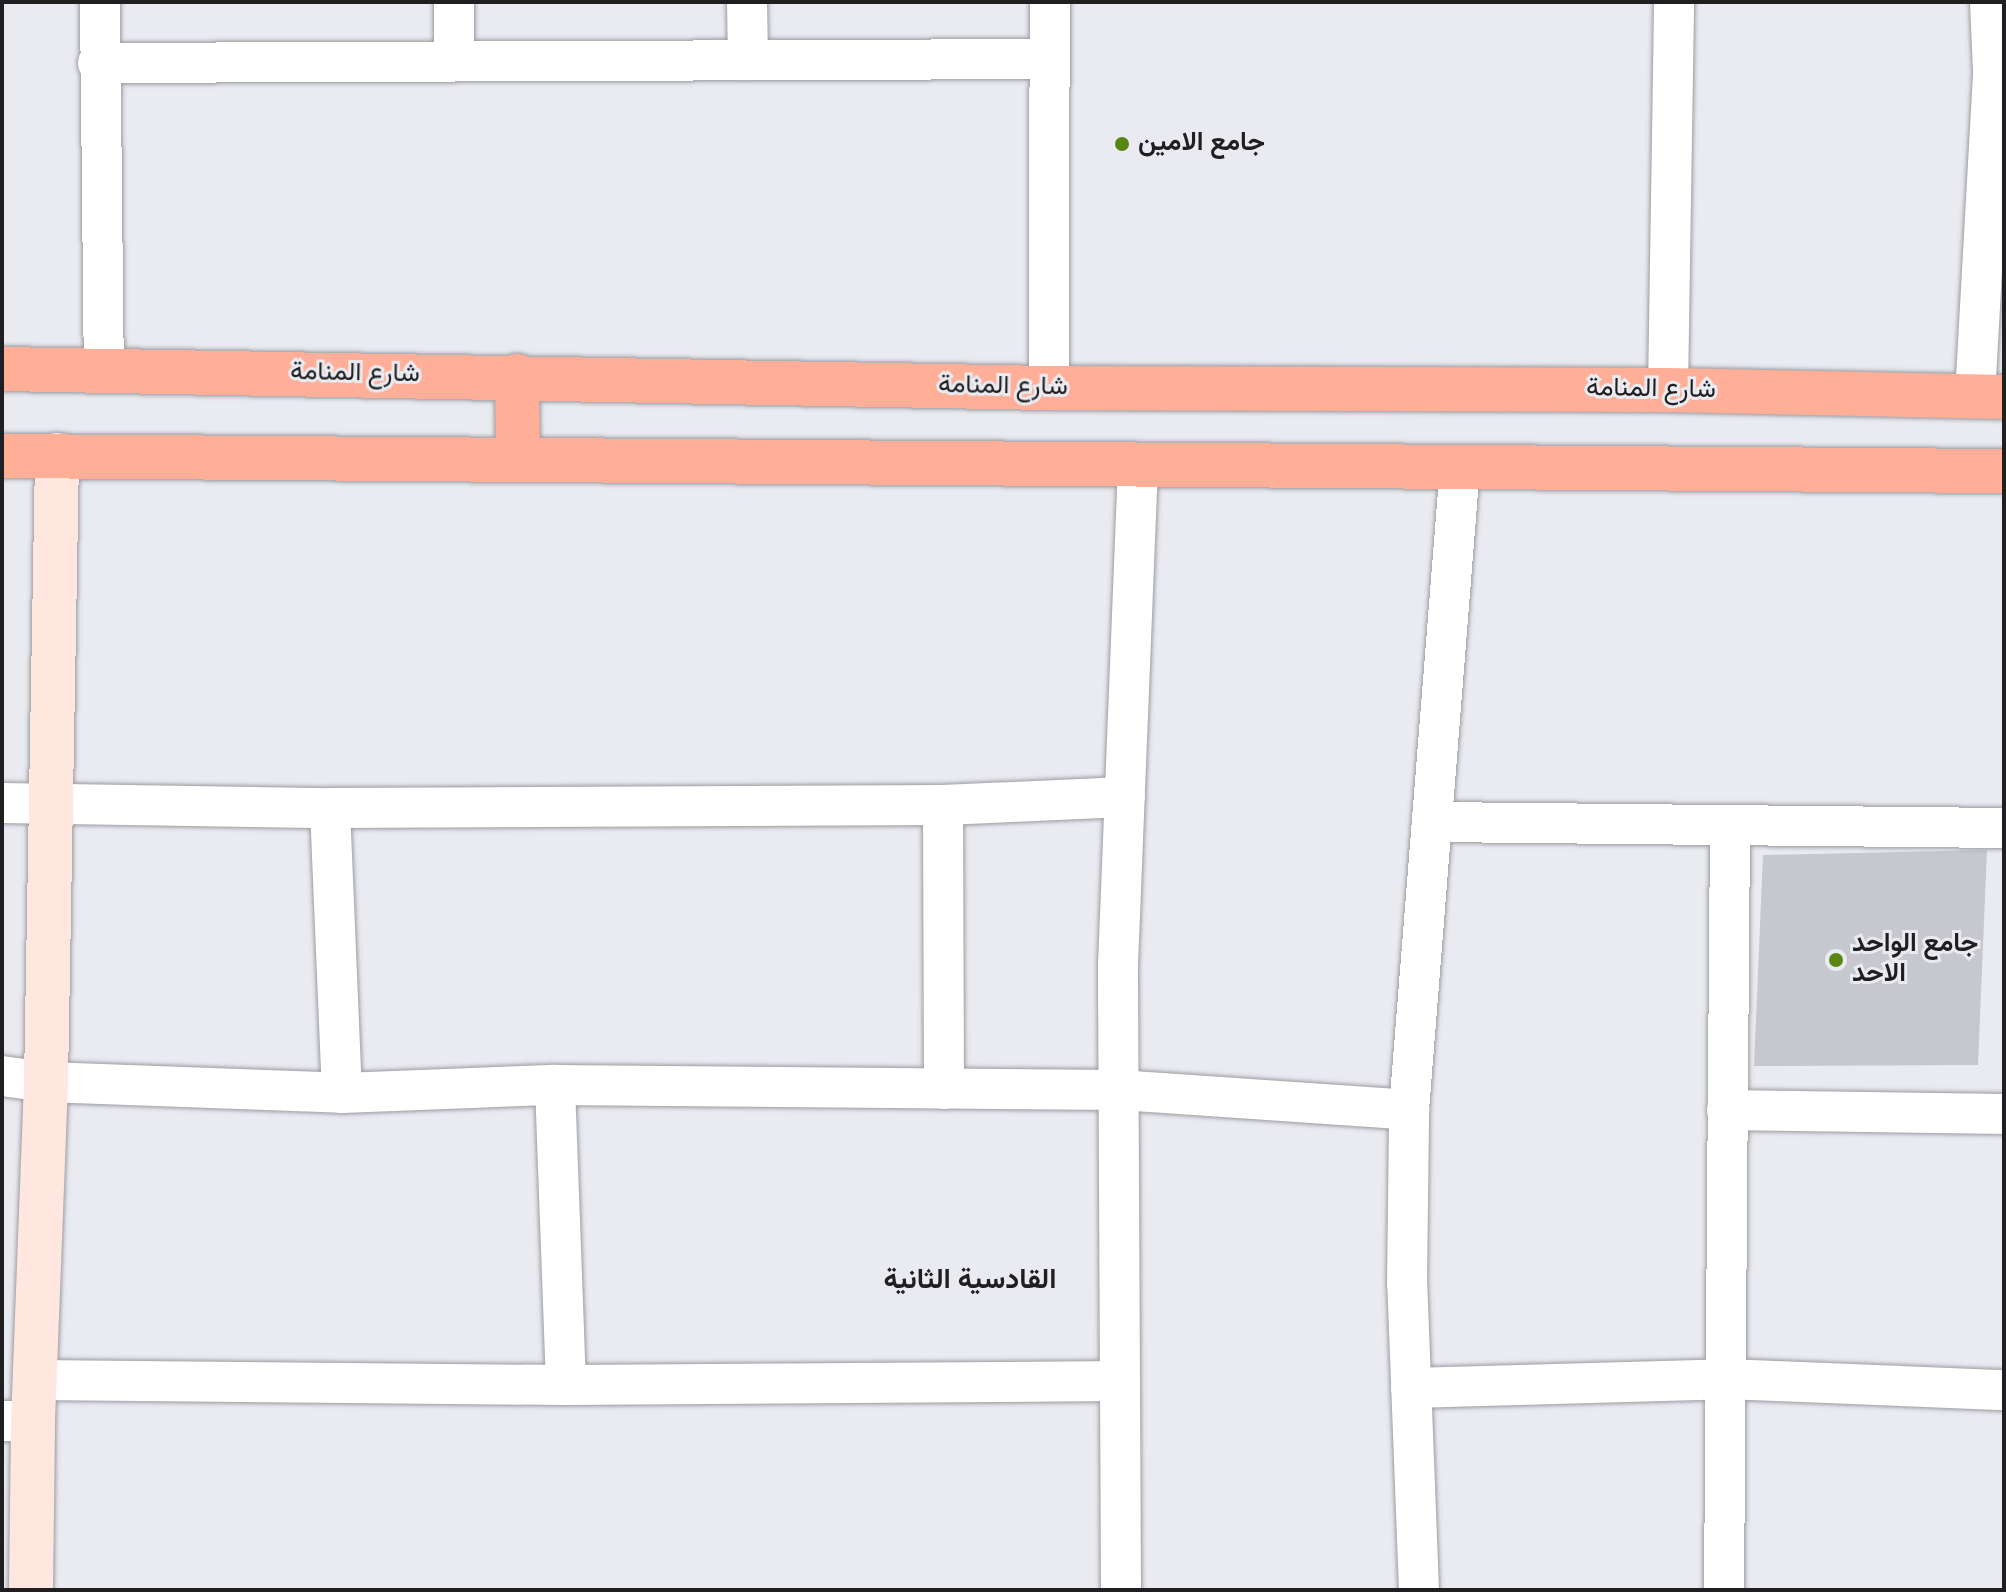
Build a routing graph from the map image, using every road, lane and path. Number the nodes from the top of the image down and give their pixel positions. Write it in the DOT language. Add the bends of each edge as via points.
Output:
graph roads {
  1 [pos="100,2"];
  2 [pos="454,2"];
  3 [pos="747,2"];
  4 [pos="1050,2"];
  5 [pos="1674,2"];
  6 [pos="1990,2"];
  7 [pos="1049,59"];
  8 [pos="748,60"];
  9 [pos="454,61"];
  10 [pos="98,63"];
  11 [pos="1998,71"];
  12 [pos="2,369"];
  13 [pos="104,370"];
  14 [pos="517,376"];
  15 [pos="1049,388"];
  16 [pos="1668,390"];
  17 [pos="1990,397"];
  18 [pos="57,455"];
  19 [pos="2,456"];
  20 [pos="518,457"];
  21 [pos="1138,464"];
  22 [pos="1460,466"];
  23 [pos="2004,471"];
  24 [pos="1125,797"];
  25 [pos="2,803"];
  26 [pos="50,805"];
  27 [pos="943,805"];
  28 [pos="330,808"];
  29 [pos="1433,822"];
  30 [pos="1730,827"];
  31 [pos="2004,828"];
  32 [pos="2,1076"];
  33 [pos="46,1082"];
  34 [pos="555,1085"];
  35 [pos="944,1089"];
  36 [pos="1119,1090"];
  37 [pos="342,1093"];
  38 [pos="1409,1110"];
  39 [pos="1727,1110"];
  40 [pos="2004,1114"];
  41 [pos="1726,1379"];
  42 [pos="1120,1381"];
  43 [pos="566,1385"];
  44 [pos="1411,1388"];
  45 [pos="2004,1390"];
  46 [pos="23,1407"];
  47 [pos="31,1590"];
  48 [pos="1121,1590"];
  49 [pos="1419,1590"];
  50 [pos="1724,1590"];
  1 -- 10 [label="street"];
  2 -- 9 [label="street"];
  3 -- 8 [label="street"];
  4 -- 7 [label="street"];
  5 -- 16 [label="street"];
  6 -- 11 [label="street"];
  7 -- 8 [label="street"];
  7 -- 15 [label="street"];
  8 -- 9 [label="street"];
  9 -- 10 [label="street"];
  10 -- 13 [label="street"];
  11 -- 17 [label="street"];
  12 -- 13 [label="highway, شارع المنامة"];
  13 -- 14 [label="highway, شارع المنامة"];
  14 -- 15 [label="highway, شارع المنامة"];
  14 -- 20 [label="highway"];
  15 -- 16 [label="highway, شارع المنامة"];
  16 -- 17 [label="highway, شارع المنامة"];
  18 -- 19 [label="highway"];
  18 -- 20 [label="highway"];
  18 -- 26 [label="street"];
  20 -- 21 [label="highway"];
  21 -- 22 [label="highway"];
  21 -- 24 [label="street"];
  22 -- 23 [label="highway"];
  22 -- 29 [label="street"];
  24 -- 27 [label="street"];
  24 -- 36 [label="street"];
  25 -- 26 [label="street"];
  26 -- 28 [label="street"];
  26 -- 33 [label="street"];
  27 -- 28 [label="street"];
  27 -- 35 [label="street"];
  28 -- 37 [label="street"];
  29 -- 30 [label="street"];
  29 -- 38 [label="street"];
  30 -- 31 [label="street"];
  30 -- 39 [label="street"];
  32 -- 33 [label="street"];
  33 -- 37 [label="street"];
  33 -- 46 [label="street"];
  34 -- 35 [label="street"];
  34 -- 37 [label="street"];
  34 -- 43 [label="street"];
  35 -- 36 [label="street"];
  36 -- 38 [label="street"];
  36 -- 42 [label="street"];
  38 -- 44 [label="street"];
  39 -- 40 [label="street"];
  39 -- 41 [label="street"];
  41 -- 44 [label="street"];
  41 -- 45 [label="street"];
  41 -- 50 [label="street"];
  42 -- 43 [label="street"];
  42 -- 48 [label="street"];
  43 -- 46 [label="street"];
  44 -- 49 [label="street"];
  46 -- 47 [label="street"];
}
